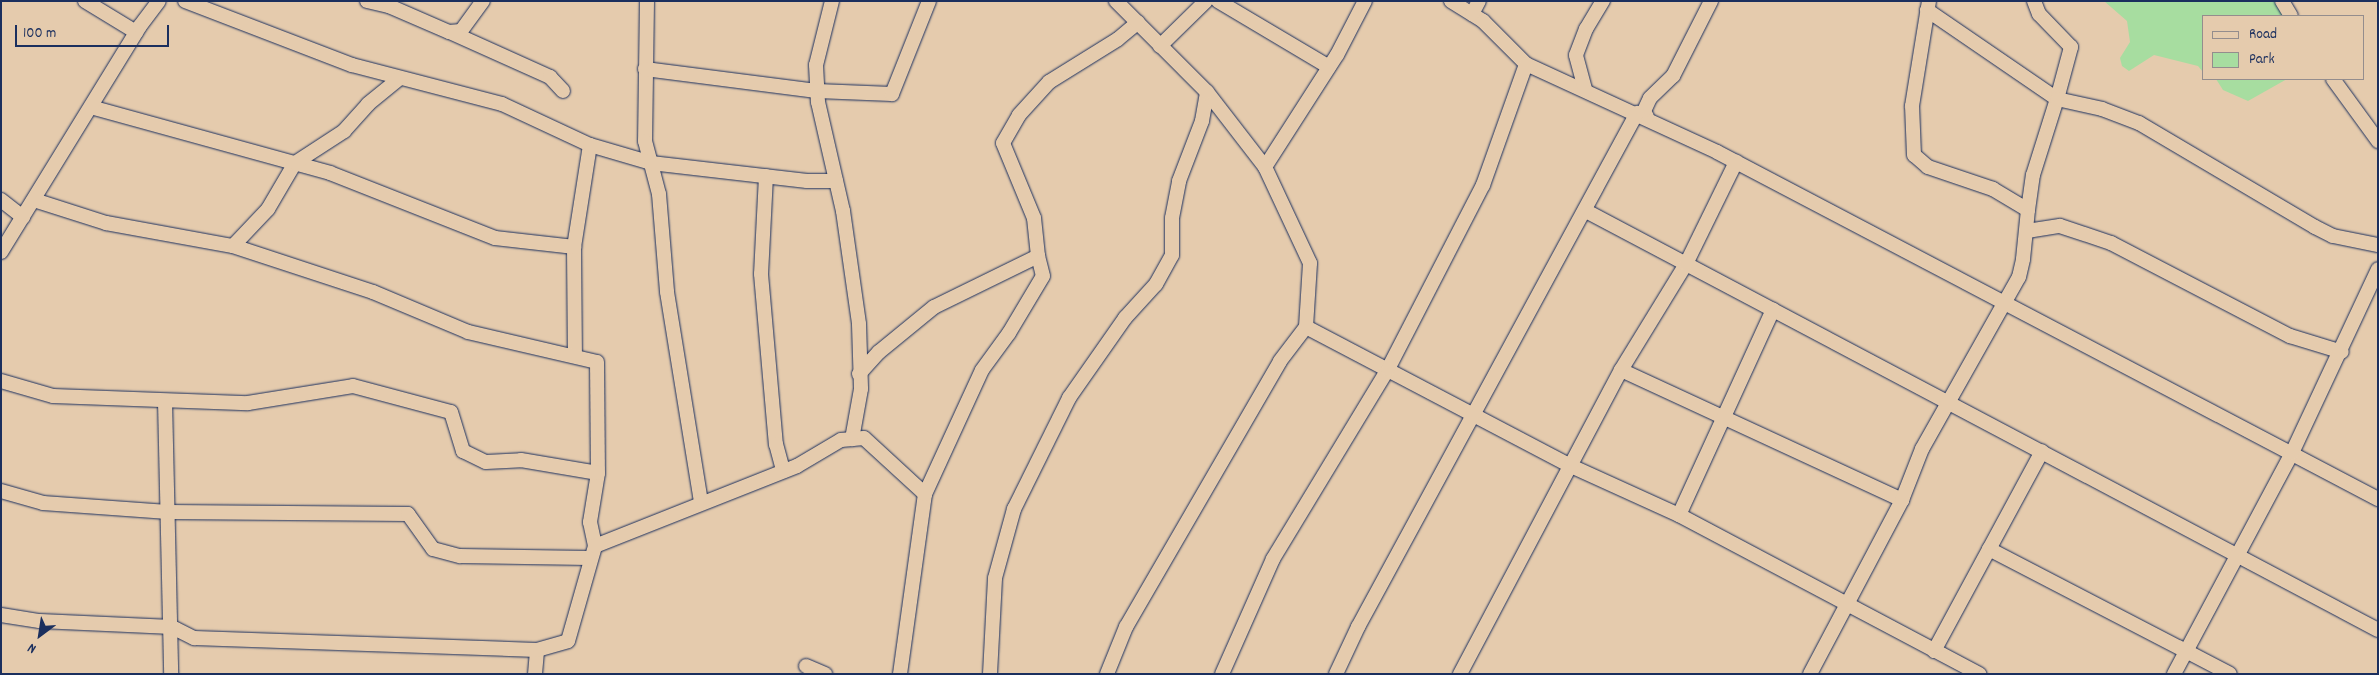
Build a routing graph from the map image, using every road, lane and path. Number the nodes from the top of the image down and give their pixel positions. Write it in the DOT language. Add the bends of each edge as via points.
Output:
graph roads {
  1 [pos="86,1"];
  2 [pos="159,1"];
  3 [pos="185,1"];
  4 [pos="367,1"];
  5 [pos="483,1"];
  6 [pos="647,1"];
  7 [pos="832,1"];
  8 [pos="929,1"];
  9 [pos="1116,1"];
  10 [pos="1206,1"];
  11 [pos="1218,1"];
  12 [pos="1365,1"];
  13 [pos="1451,1"];
  14 [pos="1479,1"];
  15 [pos="1604,1"];
  16 [pos="1711,1"];
  17 [pos="2034,1"];
  18 [pos="2282,1"];
  19 [pos="1928,6"];
  20 [pos="1472,14"];
  21 [pos="2291,15"];
  22 [pos="1138,22"];
  23 [pos="136,32"];
  24 [pos="449,32"];
  25 [pos="1160,46"];
  26 [pos="1526,64"];
  27 [pos="1328,67"];
  28 [pos="645,69"];
  29 [pos="400,78"];
  30 [pos="2334,80"];
  31 [pos="1585,89"];
  32 [pos="562,91"];
  33 [pos="818,91"];
  34 [pos="1207,92"];
  35 [pos="2057,99"];
  36 [pos="91,107"];
  37 [pos="1642,115"];
  38 [pos="2378,141"];
  39 [pos="590,145"];
  40 [pos="1736,162"];
  41 [pos="651,163"];
  42 [pos="295,164"];
  43 [pos="1265,167"];
  44 [pos="766,176"];
  45 [pos="836,180"];
  46 [pos="1,200"];
  47 [pos="34,200"];
  48 [pos="2028,210"];
  49 [pos="1586,211"];
  50 [pos="23,217"];
  51 [pos="2027,231"];
  52 [pos="2378,244"];
  53 [pos="232,246"];
  54 [pos="574,246"];
  55 [pos="1,252"];
  56 [pos="1038,256"];
  57 [pos="1686,264"];
  58 [pos="2378,269"];
  59 [pos="2004,304"];
  60 [pos="1773,310"];
  61 [pos="1306,327"];
  62 [pos="2342,352"];
  63 [pos="575,355"];
  64 [pos="1388,369"];
  65 [pos="1622,370"];
  66 [pos="859,374"];
  67 [pos="1,381"];
  68 [pos="165,401"];
  69 [pos="1948,401"];
  70 [pos="1726,415"];
  71 [pos="1475,416"];
  72 [pos="852,439"];
  73 [pos="2042,451"];
  74 [pos="2292,453"];
  75 [pos="1571,466"];
  76 [pos="783,471"];
  77 [pos="598,473"];
  78 [pos="1,491"];
  79 [pos="925,494"];
  80 [pos="2378,499"];
  81 [pos="1902,500"];
  82 [pos="701,503"];
  83 [pos="168,512"];
  84 [pos="1679,515"];
  85 [pos="1989,549"];
  86 [pos="592,552"];
  87 [pos="2237,555"];
  88 [pos="1847,605"];
  89 [pos="1,615"];
  90 [pos="172,627"];
  91 [pos="2378,630"];
  92 [pos="537,650"];
  93 [pos="2187,650"];
  94 [pos="1934,651"];
  95 [pos="806,666"];
  96 [pos="171,674"];
  97 [pos="535,674"];
  98 [pos="826,674"];
  99 [pos="900,674"];
  100 [pos="990,674"];
  101 [pos="1107,674"];
  102 [pos="1222,674"];
  103 [pos="1336,674"];
  104 [pos="1460,674"];
  105 [pos="1810,674"];
  106 [pos="1979,674"];
  107 [pos="2174,674"];
  108 [pos="2230,674"];
  1 -- 23 [label="street"];
  2 -- 23 [label="street"];
  3 -- 29 [label="street" via="352,65"];
  4 -- 24 [label="street" via="389,6"];
  5 -- 24 [label="street" via="461,30"];
  6 -- 28 [label="street"];
  7 -- 33 [label="street" via="816,65"];
  8 -- 33 [label="street" via="892,94"];
  9 -- 22 [label="street"];
  10 -- 25 [label="street"];
  11 -- 27 [label="street"];
  12 -- 27 [label="street"];
  13 -- 20 [label="street"];
  14 -- 20 [label="street"];
  15 -- 31 [label="street" via="1586,29 1576,55"];
  16 -- 37 [label="street" via="1674,76 1650,98"];
  17 -- 35 [label="street" via="2039,14 2071,47"];
  18 -- 21 [label="street"];
  19 -- 35 [label="street"];
  19 -- 48 [label="street" via="1912,106 1914,155 1928,167 1993,189"];
  20 -- 26 [label="street" via="1494,30"];
  22 -- 25 [label="street"];
  22 -- 56 [label="street" via="1118,39 1049,82 1019,115 1003,143 1034,218"];
  23 -- 36 [label="street"];
  24 -- 32 [label="street" via="550,77"];
  25 -- 34 [label="street"];
  26 -- 31 [label="street"];
  26 -- 64 [label="street" via="1489,172"];
  27 -- 43 [label="street"];
  28 -- 33 [label="street"];
  28 -- 41 [label="street" via="645,141"];
  29 -- 39 [label="street" via="502,104"];
  29 -- 42 [label="street" via="368,104 344,131"];
  30 -- 38 [label="street"];
  31 -- 37 [label="street"];
  33 -- 45 [label="street"];
  34 -- 43 [label="street"];
  34 -- 100 [label="street" via="1202,121 1179,181 1172,218 1172,255 1156,284 1125,318 1069,398 1014,510 995,578"];
  35 -- 48 [label="street" via="2033,175"];
  35 -- 52 [label="street" via="2102,109 2139,123 2315,227 2333,236"];
  36 -- 42 [label="street"];
  36 -- 47 [label="street"];
  37 -- 40 [label="street"];
  37 -- 49 [label="street"];
  39 -- 41 [label="street"];
  39 -- 54 [label="street"];
  40 -- 57 [label="street"];
  40 -- 59 [label="street"];
  41 -- 44 [label="street"];
  41 -- 82 [label="street" via="659,194 667,292"];
  42 -- 53 [label="street" via="268,209"];
  42 -- 54 [label="street" via="414,204 495,238"];
  43 -- 61 [label="street" via="1310,263"];
  44 -- 45 [label="street"];
  44 -- 76 [label="street" via="761,274 776,444"];
  45 -- 66 [label="street" via="853,268"];
  46 -- 50 [label="street"];
  47 -- 50 [label="street"];
  47 -- 53 [label="street" via="106,222"];
  48 -- 51 [label="street"];
  49 -- 57 [label="street"];
  49 -- 71 [label="street"];
  50 -- 55 [label="street"];
  51 -- 59 [label="street" via="2019,277"];
  51 -- 62 [label="street" via="2060,226 2111,243 2290,336"];
  53 -- 63 [label="street" via="373,292 468,332"];
  54 -- 63 [label="street"];
  56 -- 66 [label="street" via="934,307 879,352"];
  56 -- 79 [label="street" via="1043,276 1009,333 982,370"];
  57 -- 60 [label="street"];
  57 -- 65 [label="street"];
  58 -- 62 [label="street"];
  59 -- 69 [label="street"];
  59 -- 74 [label="street"];
  60 -- 69 [label="street"];
  60 -- 70 [label="street"];
  61 -- 64 [label="street"];
  61 -- 101 [label="street" via="1280,361 1126,627"];
  62 -- 74 [label="street"];
  63 -- 77 [label="street" via="597,362"];
  64 -- 71 [label="street"];
  64 -- 102 [label="street" via="1274,560"];
  65 -- 70 [label="street"];
  65 -- 75 [label="street"];
  66 -- 72 [label="street" via="862,389"];
  67 -- 68 [label="street" via="53,396"];
  68 -- 77 [label="street" via="248,403 353,386 451,412 463,451 486,462 521,460"];
  68 -- 83 [label="street"];
  69 -- 73 [label="street"];
  69 -- 81 [label="street" via="1922,449"];
  70 -- 81 [label="street"];
  70 -- 84 [label="street"];
  71 -- 75 [label="street"];
  71 -- 103 [label="street" via="1358,627"];
  72 -- 76 [label="street" via="841,440"];
  72 -- 79 [label="street" via="864,438"];
  73 -- 85 [label="street"];
  73 -- 87 [label="street"];
  74 -- 80 [label="street"];
  74 -- 87 [label="street"];
  75 -- 84 [label="street"];
  75 -- 104 [label="street"];
  76 -- 82 [label="street"];
  77 -- 86 [label="street" via="590,522"];
  78 -- 83 [label="street" via="44,503"];
  79 -- 99 [label="street"];
  81 -- 88 [label="street"];
  82 -- 86 [label="street"];
  83 -- 86 [label="street" via="408,514 433,549 460,556"];
  83 -- 90 [label="street"];
  84 -- 88 [label="street"];
  85 -- 93 [label="street"];
  85 -- 94 [label="street"];
  86 -- 92 [label="street" via="568,641"];
  87 -- 91 [label="street"];
  87 -- 93 [label="street"];
  88 -- 94 [label="street"];
  88 -- 105 [label="street"];
  89 -- 90 [label="street" via="40,621"];
  90 -- 92 [label="street" via="194,638"];
  90 -- 96 [label="street"];
  92 -- 97 [label="street"];
  93 -- 107 [label="street"];
  93 -- 108 [label="street"];
  94 -- 106 [label="street"];
  95 -- 98 [label="street"];
}
